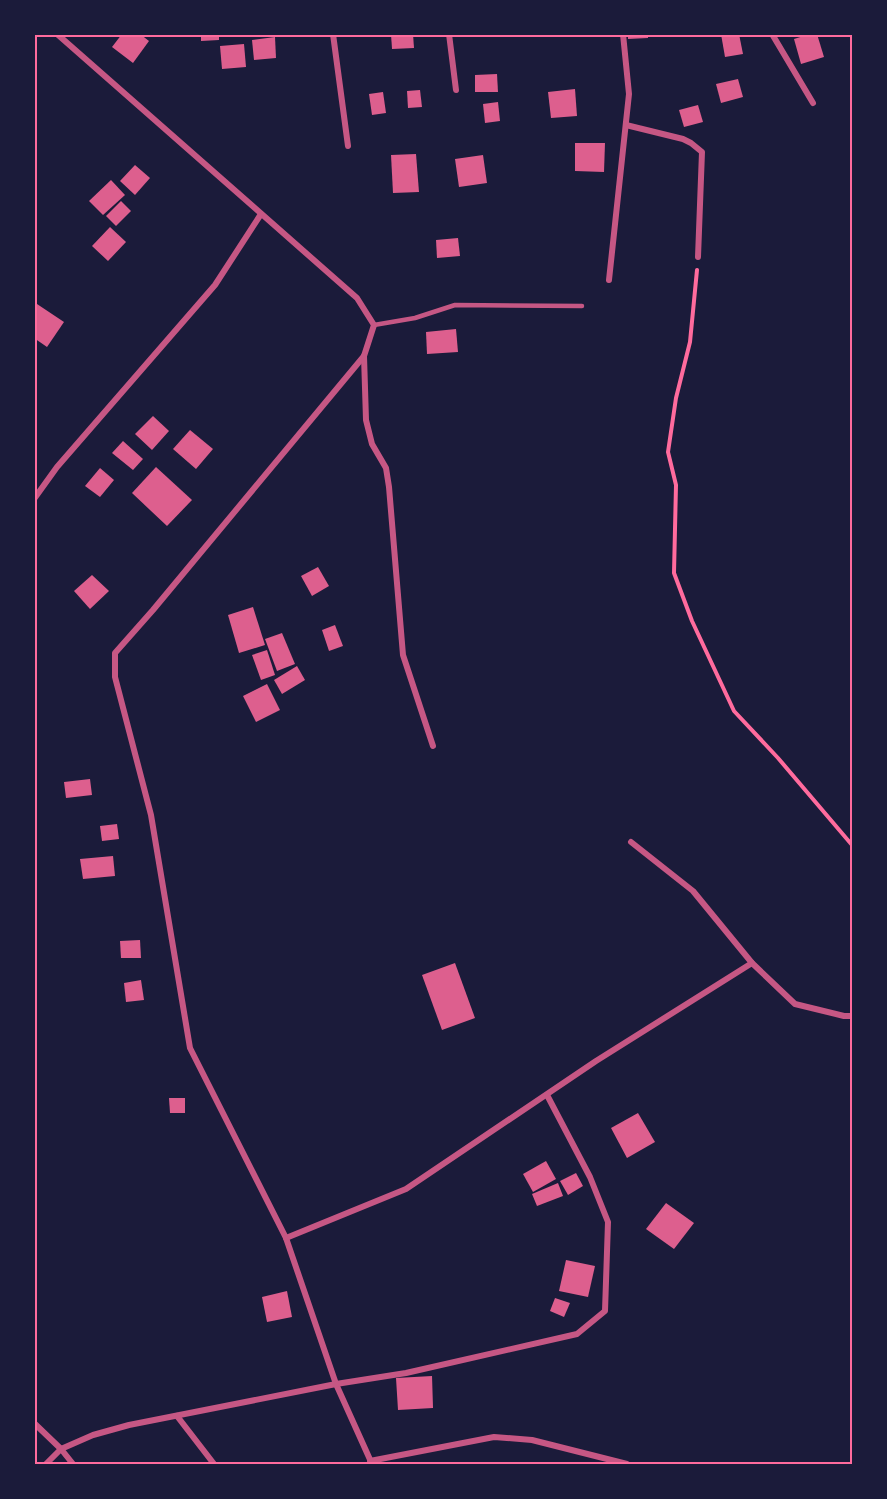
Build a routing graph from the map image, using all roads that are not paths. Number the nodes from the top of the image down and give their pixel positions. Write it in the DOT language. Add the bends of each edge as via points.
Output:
graph roads {
  1 [pos="57,34"];
  2 [pos="333,34"];
  3 [pos="449,34"];
  4 [pos="623,34"];
  5 [pos="772,34"];
  6 [pos="456,90"];
  7 [pos="813,103"];
  8 [pos="626,125"];
  9 [pos="348,146"];
  10 [pos="261,214"];
  11 [pos="698,257"];
  12 [pos="609,280"];
  13 [pos="582,306"];
  14 [pos="374,325"];
  15 [pos="364,356"];
  16 [pos="34,499"];
  17 [pos="433,746"];
  18 [pos="631,843"];
  19 [pos="752,963"];
  20 [pos="852,1016"];
  21 [pos="547,1095"];
  22 [pos="286,1238"];
  23 [pos="336,1384"];
  24 [pos="177,1416"];
  25 [pos="34,1423"];
  26 [pos="61,1449"];
  27 [pos="371,1463"];
  28 [pos="46,1464"];
  29 [pos="73,1464"];
  30 [pos="214,1464"];
  31 [pos="627,1464"];
  1 -- 10 [label="street"];
  2 -- 9 [label="street"];
  3 -- 6 [label="street"];
  4 -- 8 [label="street" via="629,94"];
  5 -- 7 [label="street"];
  8 -- 11 [label="street" via="683,139 702,152"];
  8 -- 12 [label="street"];
  10 -- 14 [label="street" via="357,298"];
  10 -- 16 [label="street" via="215,285 57,467"];
  13 -- 14 [label="lane" via="455,305 416,318"];
  14 -- 15 [label="street"];
  15 -- 17 [label="street" via="366,420 372,444 386,468 404,655"];
  15 -- 22 [label="street" via="115,653 115,677 151,816 190,1048"];
  18 -- 19 [label="street" via="693,891"];
  19 -- 20 [label="street" via="795,1004"];
  19 -- 21 [label="street"];
  21 -- 22 [label="street" via="406,1189"];
  21 -- 23 [label="street" via="590,1177 608,1222 605,1311 576,1334 406,1373"];
  22 -- 23 [label="street"];
  23 -- 24 [label="street"];
  23 -- 27 [label="street"];
  24 -- 26 [label="street" via="93,1435"];
  24 -- 30 [label="street"];
  25 -- 26 [label="street"];
  26 -- 28 [label="street"];
  26 -- 29 [label="street"];
  27 -- 31 [label="street" via="494,1437 532,1440"];
}
